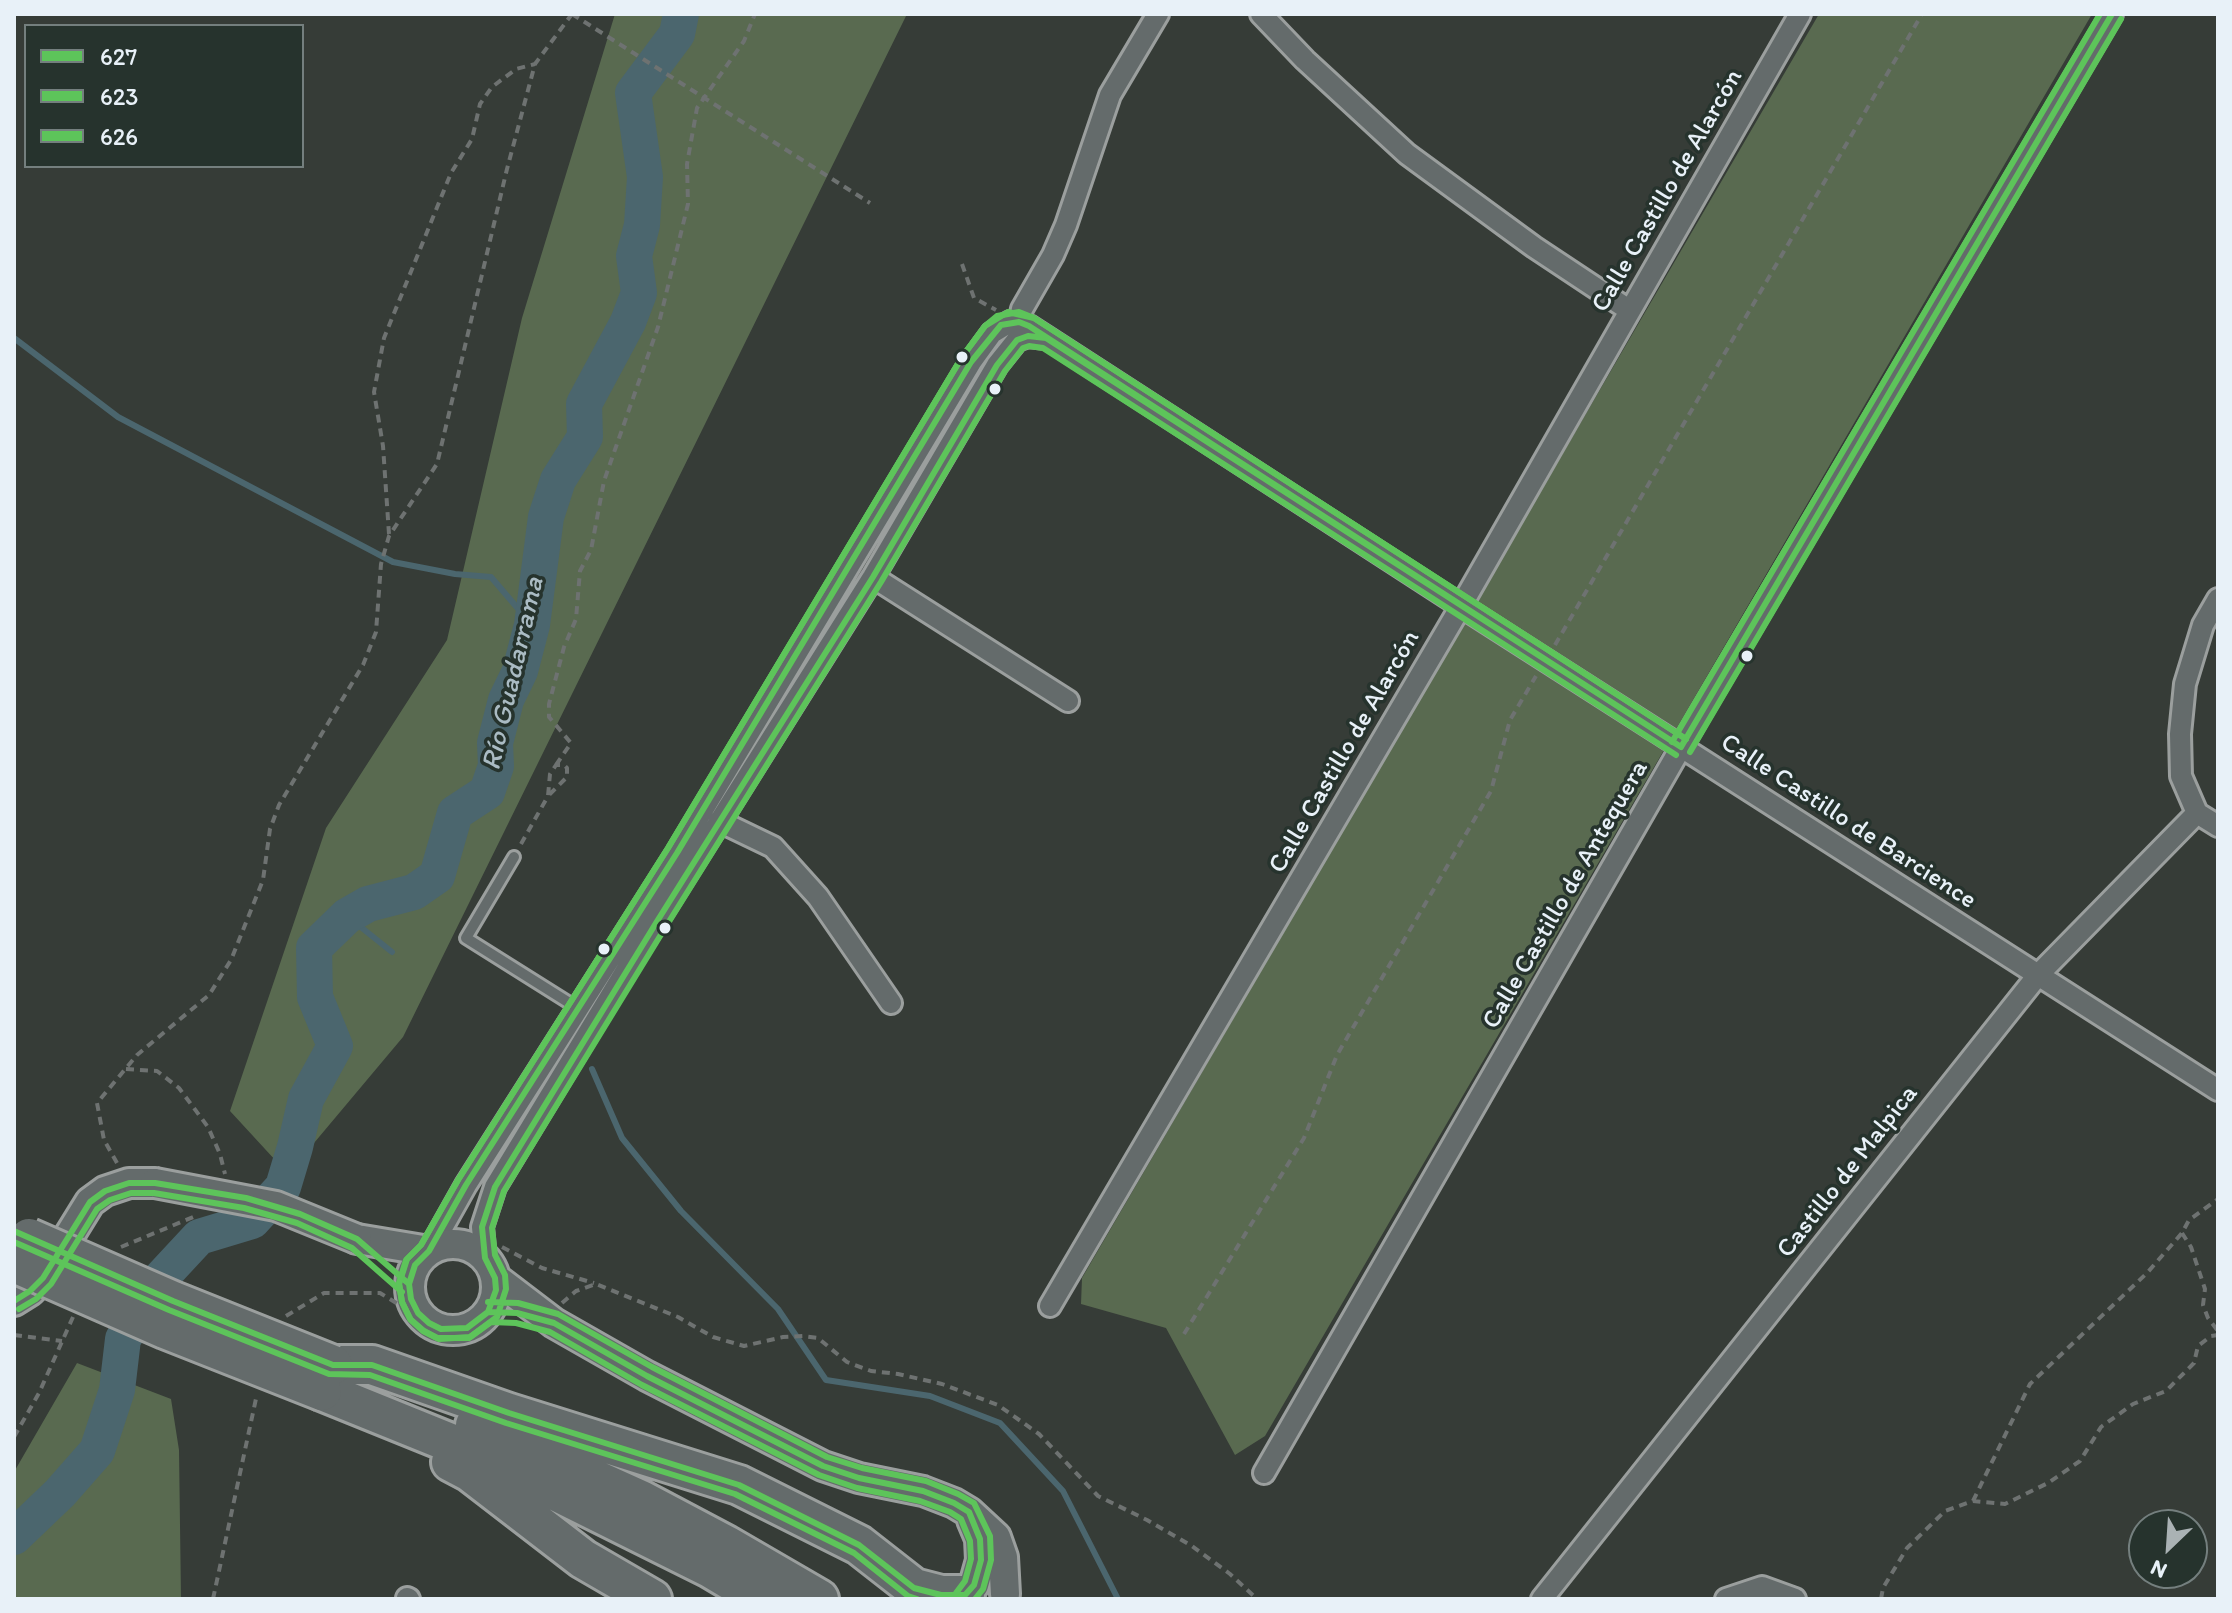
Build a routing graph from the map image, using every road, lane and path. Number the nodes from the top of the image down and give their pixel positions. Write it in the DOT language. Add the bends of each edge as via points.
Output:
graph roads {
  1 [pos="572,14"];
  2 [pos="755,14"];
  3 [pos="1158,14"];
  4 [pos="1261,14"];
  5 [pos="1800,14"];
  6 [pos="2112,14"];
  7 [pos="535,64"];
  8 [pos="870,203"];
  9 [pos="962,264"];
  10 [pos="1629,310"];
  11 [pos="998,311"];
  12 [pos="1021,330"];
  13 [pos="389,536"];
  14 [pos="873,577"];
  15 [pos="2218,599"];
  16 [pos="1461,606"];
  17 [pos="1068,701"];
  18 [pos="1681,747"];
  19 [pos="556,765"];
  20 [pos="548,796"];
  21 [pos="2197,813"];
  22 [pos="719,821"];
  23 [pos="2218,826"];
  24 [pos="514,857"];
  25 [pos="2038,975"];
  26 [pos="891,1003"];
  27 [pos="579,1009"];
  28 [pos="2218,1090"];
  29 [pos="142,1183"];
  30 [pos="2218,1199"];
  31 [pos="2182,1233"];
  32 [pos="357,1239"];
  33 [pos="429,1251"];
  34 [pos="488,1257"];
  35 [pos="18,1259"];
  36 [pos="409,1284"];
  37 [pos="596,1284"];
  38 [pos="1050,1306"];
  39 [pos="488,1312"];
  40 [pos="74,1316"];
  41 [pos="554,1323"];
  42 [pos="2218,1333"];
  43 [pos="14,1335"];
  44 [pos="62,1341"];
  45 [pos="337,1387"];
  46 [pos="14,1437"];
  47 [pos="1264,1473"];
  48 [pos="240,1477"];
  49 [pos="1973,1501"];
  50 [pos="969,1512"];
  51 [pos="968,1593"];
  52 [pos="1006,1596"];
  53 [pos="213,1599"];
  54 [pos="652,1599"];
  55 [pos="762,1599"];
  56 [pos="819,1599"];
  57 [pos="1257,1599"];
  58 [pos="1542,1599"];
  59 [pos="1726,1599"];
  60 [pos="1795,1599"];
  61 [pos="1881,1599"];
  1 -- 7 [label="path"];
  1 -- 8 [label="path, bridge"];
  2 -- 19 [label="path" via="744,41 697,108 687,164 688,204 658,327 604,481 591,550 580,571 576,619 549,704 549,717 571,743"];
  3 -- 12 [label="street" via="1110,95 1066,225 1022,309"];
  4 -- 10 [label="street" via="1407,154"];
  5 -- 10 [label="street, Calle Castillo de Alarcón"];
  6 -- 18 [label="street, Calle Castillo de Antequera"];
  7 -- 13 [label="path" via="437,464"];
  7 -- 13 [label="path" via="516,69 480,104 472,139 451,173 384,338 374,392"];
  9 -- 11 [label="path" via="974,298"];
  10 -- 16 [label="street, Calle Castillo de Alarcón"];
  12 -- 14 [label="street"];
  12 -- 16 [label="street, Calle Castillo de Barcience" via="1046,338"];
  12 -- 27 [label="street" via="1001,325 971,362"];
  13 -- 29 [label="path" via="381,564 376,632 363,665 279,805 263,880 231,960 209,995 137,1055 97,1103 104,1140"];
  14 -- 17 [label="street"];
  14 -- 22 [label="street"];
  15 -- 21 [label="street" via="2203,625 2185,684 2180,734 2181,776"];
  16 -- 18 [label="street, Calle Castillo de Barcience"];
  16 -- 38 [label="street, Calle Castillo de Alarcón"];
  18 -- 25 [label="street, Calle Castillo de Barcience"];
  18 -- 47 [label="street, Calle Castillo de Antequera"];
  19 -- 20 [label="path"];
  19 -- 20 [label="path" via="567,768 567,777"];
  20 -- 24 [label="path"];
  21 -- 23 [label="street"];
  21 -- 25 [label="street, Castillo de Malpica"];
  22 -- 26 [label="street" via="773,847 818,897"];
  22 -- 34 [label="street" via="495,1187 482,1227"];
  24 -- 27 [label="lane" via="466,938"];
  25 -- 28 [label="street, Calle Castillo de Barcience"];
  25 -- 58 [label="street, Castillo de Malpica"];
  27 -- 33 [label="street"];
  29 -- 32 [label="street, bridge" via="276,1206"];
  29 -- 35 [label="street" via="105,1191 90,1202 30,1291"];
  30 -- 31 [label="path" via="2189,1220"];
  31 -- 42 [label="path" via="2205,1289 2203,1305"];
  31 -- 49 [label="path" via="2030,1384"];
  32 -- 33 [label="street"];
  32 -- 36 [label="street"];
  33 -- 34 [label="street" via="458,1244"];
  33 -- 36 [label="street" via="415,1265"];
  34 -- 37 [label="path"];
  34 -- 39 [label="street" via="496,1290"];
  34 -- 41 [label="street"];
  35 -- 45 [label="highway, bridge" via="173,1301"];
  36 -- 39 [label="street" via="418,1313 441,1329 467,1328"];
  37 -- 41 [label="path" via="562,1302"];
  37 -- 57 [label="path" via="713,1337 744,1346 783,1337 818,1338 847,1362 871,1371 942,1384 998,1405 1039,1434 1098,1496 1192,1546"];
  39 -- 41 [label="street"];
  40 -- 44 [label="path"];
  41 -- 50 [label="street" via="823,1466 923,1491"];
  42 -- 49 [label="path" via="2198,1346 2194,1363 2166,1391 2133,1404 2101,1427 2080,1461 2059,1476 2005,1504"];
  43 -- 44 [label="path"];
  44 -- 46 [label="path"];
  45 -- 51 [label="highway" via="372,1365 739,1485 859,1545 914,1588 941,1595"];
  45 -- 54 [label="highway" via="406,1439 470,1472 583,1559"];
  45 -- 55 [label="highway" via="710,1568"];
  45 -- 56 [label="highway" via="510,1440 641,1500"];
  48 -- 53 [label="path"];
  49 -- 61 [label="path" via="1945,1511 1907,1548"];
  50 -- 51 [label="street" via="980,1539 981,1560"];
  50 -- 52 [label="street" via="996,1537"];
  51 -- 52 [label="street" via="991,1584"];
  59 -- 60 [label="street" via="1762,1587"];
}
